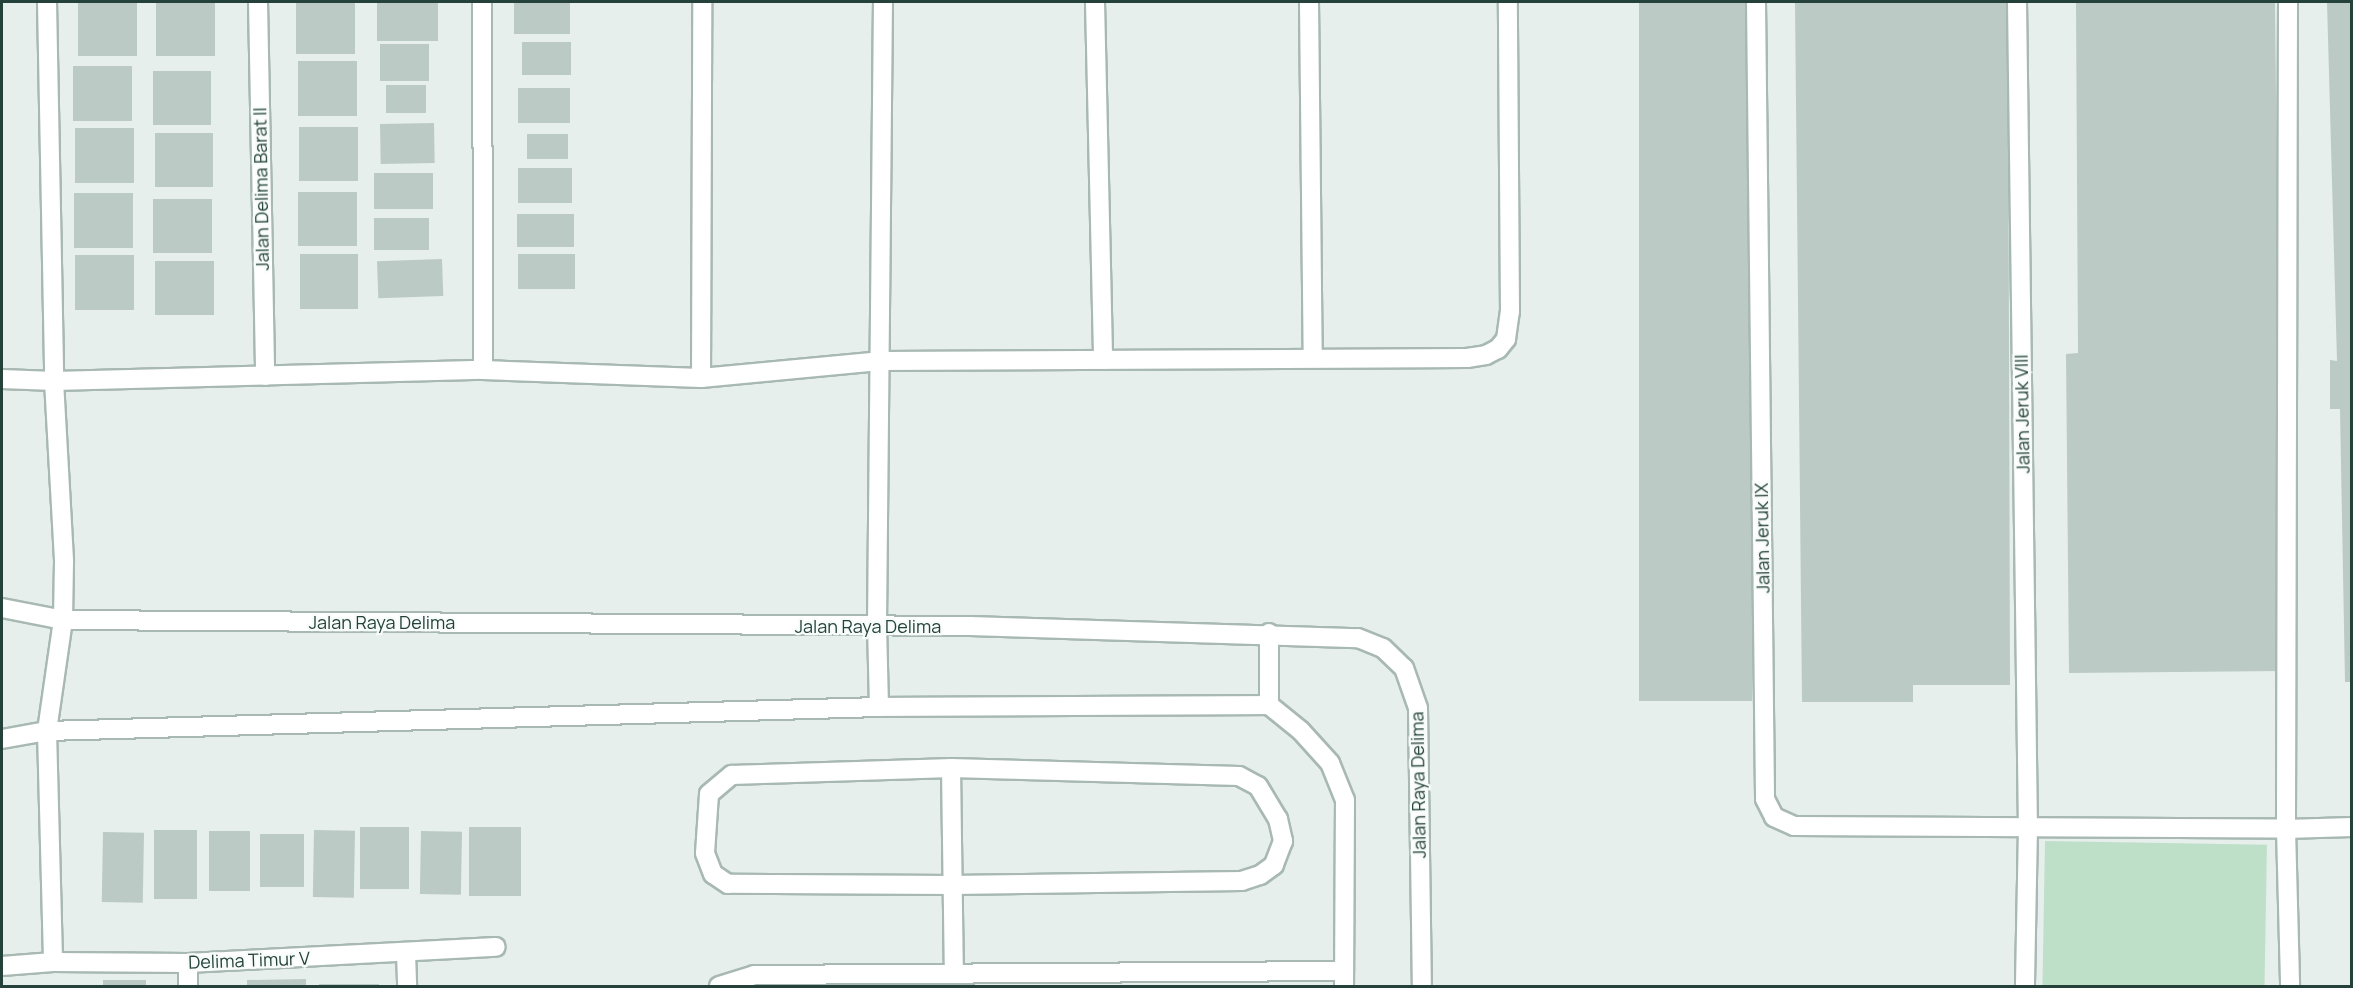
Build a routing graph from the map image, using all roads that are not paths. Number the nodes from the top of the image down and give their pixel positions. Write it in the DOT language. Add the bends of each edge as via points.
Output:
graph roads {
  1 [pos="47,2"];
  2 [pos="258,2"];
  3 [pos="482,2"];
  4 [pos="702,2"];
  5 [pos="883,2"];
  6 [pos="1095,2"];
  7 [pos="1309,2"];
  8 [pos="1508,2"];
  9 [pos="1756,2"];
  10 [pos="2017,2"];
  11 [pos="2288,2"];
  12 [pos="1313,358"];
  13 [pos="1103,360"];
  14 [pos="882,361"];
  15 [pos="483,370"];
  16 [pos="265,376"];
  17 [pos="701,378"];
  18 [pos="2,379"];
  19 [pos="54,381"];
  20 [pos="2,608"];
  21 [pos="63,620"];
  22 [pos="878,625"];
  23 [pos="1269,633"];
  24 [pos="1269,705"];
  25 [pos="879,707"];
  26 [pos="47,731"];
  27 [pos="2,739"];
  28 [pos="951,768"];
  29 [pos="2028,827"];
  30 [pos="2352,827"];
  31 [pos="2286,829"];
  32 [pos="951,885"];
  33 [pos="496,947"];
  34 [pos="406,953"];
  35 [pos="53,962"];
  36 [pos="188,963"];
  37 [pos="2,966"];
  38 [pos="954,974"];
  39 [pos="1343,979"];
  40 [pos="188,987"];
  41 [pos="407,987"];
  42 [pos="719,987"];
  43 [pos="1422,987"];
  44 [pos="2025,987"];
  45 [pos="2290,987"];
  1 -- 19 [label="street"];
  2 -- 16 [label="street, Jalan Delima Barat II"];
  3 -- 15 [label="street"];
  4 -- 17 [label="street"];
  5 -- 14 [label="street"];
  6 -- 13 [label="street"];
  7 -- 12 [label="street"];
  8 -- 12 [label="street" via="1510,312 1506,339 1486,355 1467,358"];
  9 -- 29 [label="street, Jalan Jeruk IX" via="1765,800 1773,817 1794,826"];
  10 -- 29 [label="street, Jalan Jeruk VIII"];
  11 -- 31 [label="street"];
  12 -- 13 [label="street"];
  13 -- 14 [label="street"];
  14 -- 17 [label="street"];
  14 -- 22 [label="street"];
  15 -- 16 [label="street"];
  15 -- 17 [label="street"];
  16 -- 19 [label="street"];
  18 -- 19 [label="street"];
  19 -- 21 [label="street" via="64,562"];
  20 -- 21 [label="street, Jalan Raya Delima"];
  21 -- 22 [label="street, Jalan Raya Delima"];
  21 -- 26 [label="street"];
  22 -- 23 [label="street, Jalan Raya Delima"];
  22 -- 25 [label="street"];
  23 -- 24 [label="street"];
  23 -- 43 [label="street, Jalan Raya Delima" via="1358,638 1383,648 1404,668 1418,708"];
  24 -- 25 [label="street"];
  24 -- 39 [label="street" via="1301,730 1330,763 1345,800"];
  25 -- 26 [label="street"];
  26 -- 27 [label="street"];
  26 -- 35 [label="street"];
  28 -- 32 [label="street"];
  28 -- 32 [label="street" via="732,775 709,794 705,853 713,874 728,884"];
  28 -- 32 [label="street" via="1239,776 1258,786 1278,819 1282,842 1274,865 1242,881"];
  29 -- 31 [label="street, Jalan Jeruk IX"];
  29 -- 44 [label="street, Jalan Jeruk VIII"];
  30 -- 31 [label="street, Jalan Jeruk IX"];
  31 -- 45 [label="street"];
  32 -- 38 [label="street"];
  33 -- 34 [label="street, Delima Timur V"];
  34 -- 36 [label="street, Delima Timur V"];
  34 -- 41 [label="street"];
  35 -- 36 [label="street, Delima Timur V"];
  35 -- 37 [label="street, Delima Timur V"];
  36 -- 40 [label="street"];
  38 -- 39 [label="street"];
  38 -- 42 [label="street" via="754,975"];
}
